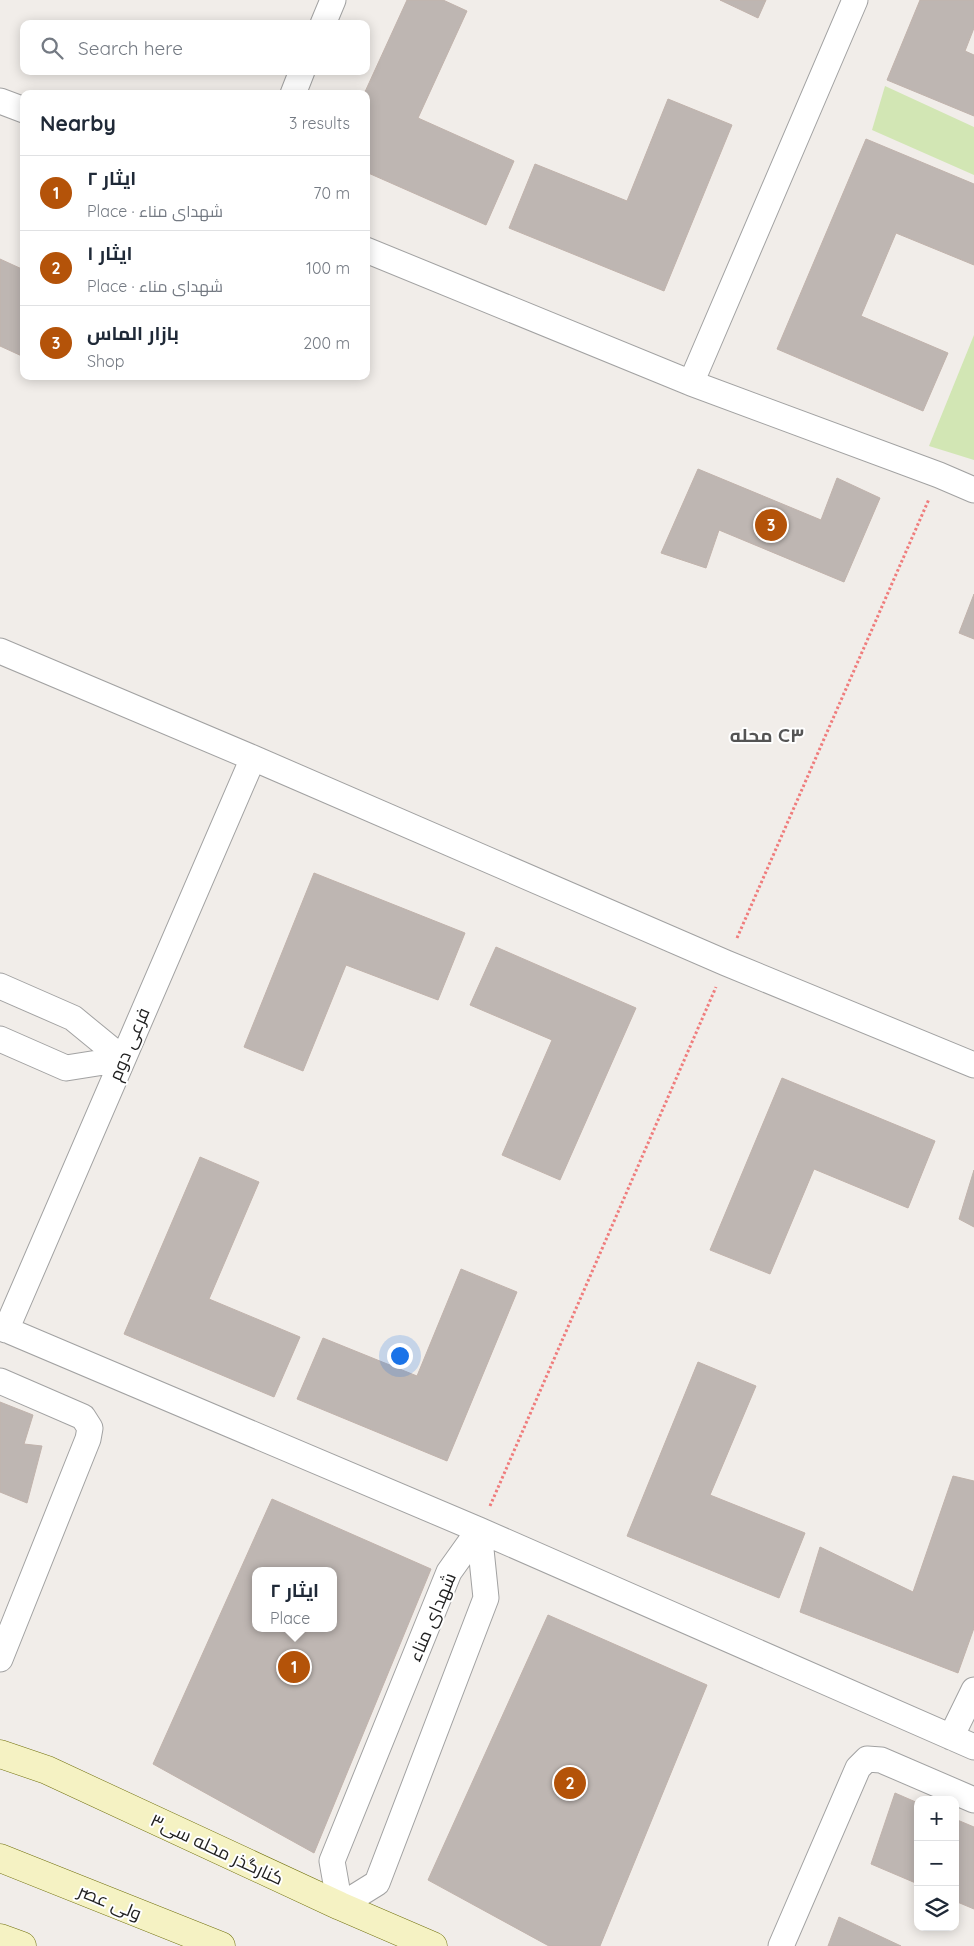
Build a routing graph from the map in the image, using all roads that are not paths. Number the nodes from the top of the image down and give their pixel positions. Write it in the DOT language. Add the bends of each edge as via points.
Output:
graph roads {
  1 [pos="333,0"];
  2 [pos="855,0"];
  3 [pos="324,20"];
  4 [pos="300,75"];
  5 [pos="294,90"];
  6 [pos="0,101"];
  7 [pos="20,108"];
  8 [pos="370,252"];
  9 [pos="691,384"];
  10 [pos="974,490"];
  11 [pos="0,651"];
  12 [pos="253,758"];
  13 [pos="0,986"];
  14 [pos="0,1039"];
  15 [pos="123,1059"];
  16 [pos="974,1065"];
  17 [pos="3,1329"];
  18 [pos="0,1381"];
  19 [pos="479,1530"];
  20 [pos="0,1659"];
  21 [pos="974,1690"];
  22 [pos="950,1737"];
  23 [pos="974,1747"];
  24 [pos="0,1754"];
  25 [pos="974,1800"];
  26 [pos="0,1858"];
  27 [pos="340,1906"];
  28 [pos="0,1938"];
  29 [pos="22,1946"];
  30 [pos="221,1946"];
  31 [pos="433,1946"];
  32 [pos="780,1946"];
  1 -- 3 [label="street"];
  2 -- 9 [label="street"];
  4 -- 5 [label="street"];
  6 -- 7 [label="street"];
  8 -- 9 [label="street"];
  9 -- 10 [label="street"];
  11 -- 12 [label="street"];
  12 -- 15 [label="street, فرعی دوم"];
  12 -- 16 [label="street" via="726,963"];
  13 -- 15 [label="street" via="73,1018"];
  14 -- 15 [label="street" via="66,1068"];
  15 -- 17 [label="street, فرعی دوم"];
  17 -- 19 [label="street"];
  18 -- 20 [label="street" via="83,1417 90,1428"];
  19 -- 22 [label="street"];
  19 -- 27 [label="street, شهدای مناء" via="449,1572 332,1861"];
  19 -- 27 [label="street, شهدای مناء" via="486,1598 378,1883"];
  21 -- 22 [label="street"];
  22 -- 23 [label="street"];
  24 -- 27 [label="street, کنارگذر محله سی۳" via="47,1770"];
  25 -- 32 [label="street" via="881,1760 866,1759 858,1768"];
  26 -- 30 [label="street, ولی عصر"];
  27 -- 31 [label="street, کنارگذر محله سی۳"];
  28 -- 29 [label="street"];
}
